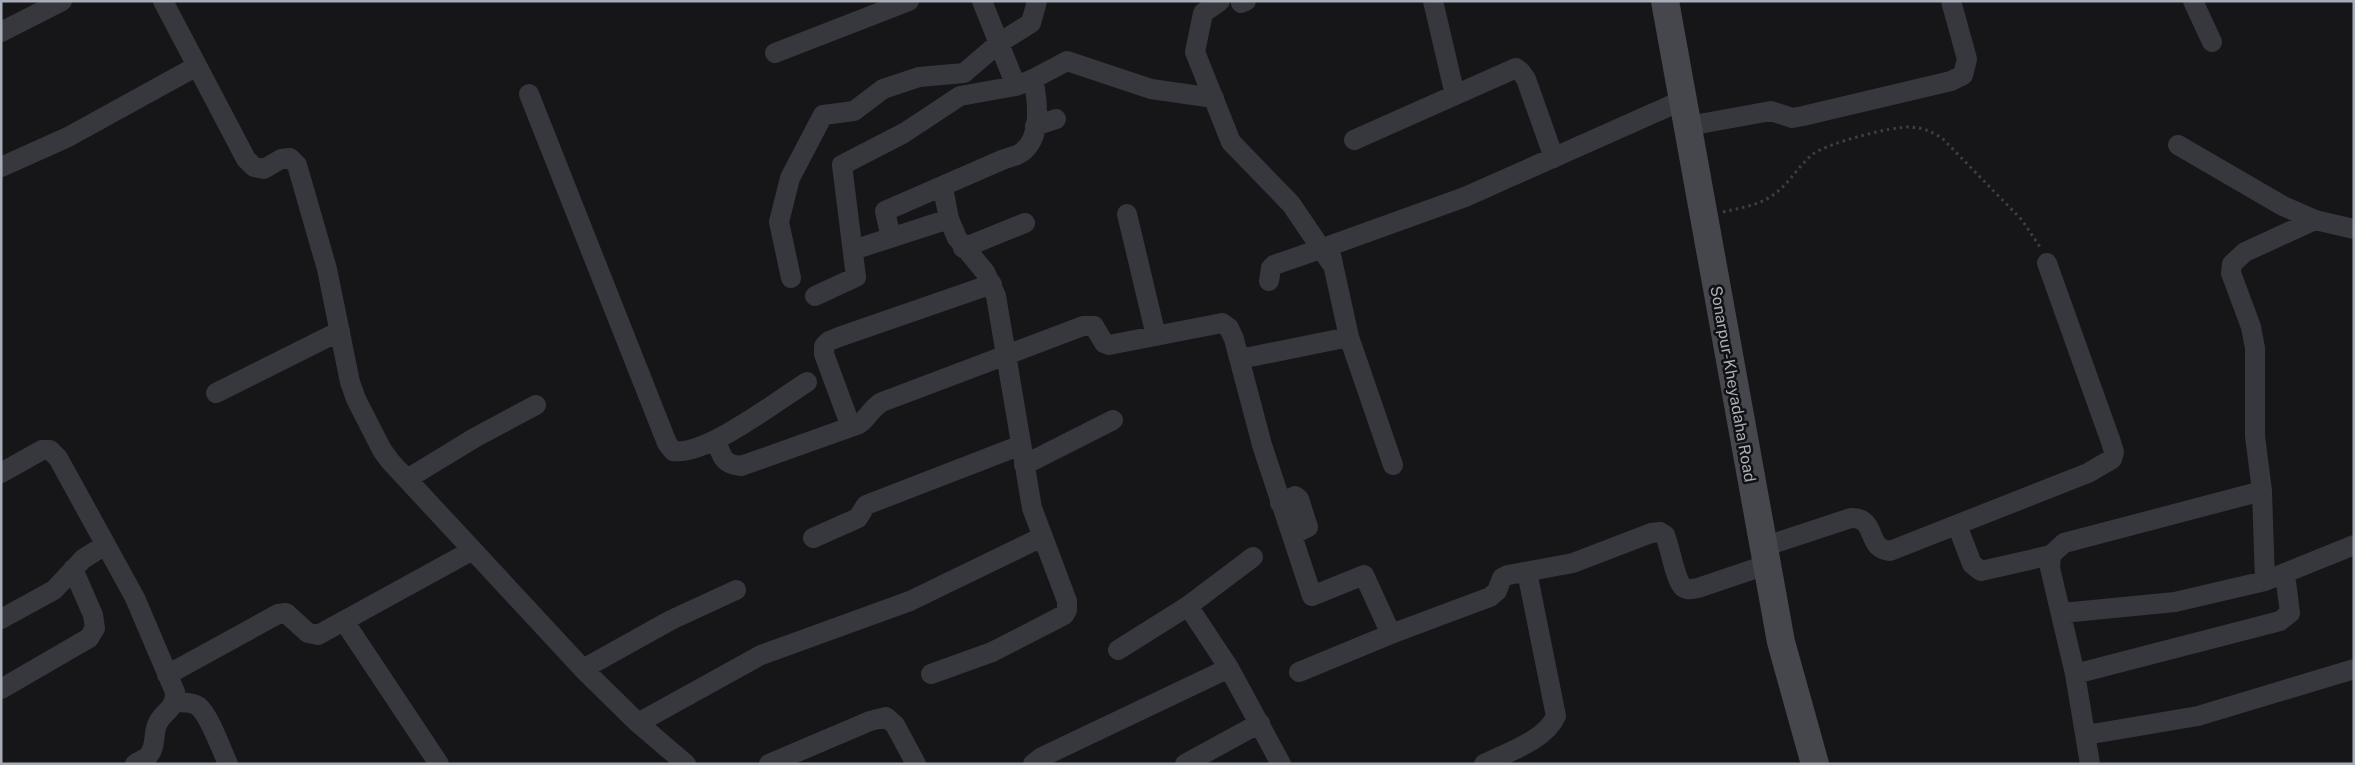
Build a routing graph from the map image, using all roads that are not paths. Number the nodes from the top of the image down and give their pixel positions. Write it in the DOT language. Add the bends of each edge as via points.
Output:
graph roads {
  1 [pos="62,1"];
  2 [pos="164,1"];
  3 [pos="909,1"];
  4 [pos="982,1"];
  5 [pos="1037,1"];
  6 [pos="1220,1"];
  7 [pos="1433,1"];
  8 [pos="1665,1"];
  9 [pos="1951,1"];
  10 [pos="2193,1"];
  11 [pos="1,32"];
  12 [pos="2212,42"];
  13 [pos="998,43"];
  14 [pos="775,53"];
  15 [pos="197,66"];
  16 [pos="1024,83"];
  17 [pos="529,94"];
  18 [pos="1454,95"];
  19 [pos="1214,98"];
  20 [pos="1683,100"];
  21 [pos="1056,119"];
  22 [pos="1035,126"];
  23 [pos="1688,126"];
  24 [pos="1354,140"];
  25 [pos="2178,145"];
  26 [pos="1554,158"];
  27 [pos="1,167"];
  28 [pos="943,188"];
  29 [pos="1127,214"];
  30 [pos="949,219"];
  31 [pos="2315,220"];
  32 [pos="1025,223"];
  33 [pos="2354,229"];
  34 [pos="891,238"];
  35 [pos="1325,247"];
  36 [pos="963,248"];
  37 [pos="853,250"];
  38 [pos="2047,263"];
  39 [pos="791,278"];
  40 [pos="1270,282"];
  41 [pos="992,284"];
  42 [pos="815,296"];
  43 [pos="340,331"];
  44 [pos="1156,336"];
  45 [pos="1349,337"];
  46 [pos="1006,355"];
  47 [pos="1240,359"];
  48 [pos="807,382"];
  49 [pos="216,393"];
  50 [pos="536,405"];
  51 [pos="1113,420"];
  52 [pos="851,427"];
  53 [pos="716,440"];
  54 [pos="1021,445"];
  55 [pos="1024,465"];
  56 [pos="1393,465"];
  57 [pos="1,473"];
  58 [pos="407,479"];
  59 [pos="2262,491"];
  60 [pos="1957,525"];
  61 [pos="1042,537"];
  62 [pos="813,538"];
  63 [pos="105,545"];
  64 [pos="2354,545"];
  65 [pos="471,550"];
  66 [pos="2051,555"];
  67 [pos="1764,556"];
  68 [pos="1253,557"];
  69 [pos="73,569"];
  70 [pos="1526,572"];
  71 [pos="2285,574"];
  72 [pos="2265,581"];
  73 [pos="736,590"];
  74 [pos="1188,606"];
  75 [pos="2062,613"];
  76 [pos="1,619"];
  77 [pos="344,621"];
  78 [pos="1391,634"];
  79 [pos="1118,650"];
  80 [pos="1229,668"];
  81 [pos="583,669"];
  82 [pos="2354,669"];
  83 [pos="1299,672"];
  84 [pos="168,674"];
  85 [pos="931,674"];
  86 [pos="2076,674"];
  87 [pos="1,689"];
  88 [pos="175,702"];
  89 [pos="638,723"];
  90 [pos="1260,723"];
  91 [pos="2086,734"];
  92 [pos="136,764"];
  93 [pos="228,764"];
  94 [pos="439,764"];
  95 [pos="686,764"];
  96 [pos="769,764"];
  97 [pos="916,764"];
  98 [pos="1033,764"];
  99 [pos="1185,764"];
  100 [pos="1281,764"];
  101 [pos="1484,764"];
  102 [pos="1815,764"];
  103 [pos="2090,764"];
  1 -- 11 [label="street"];
  2 -- 15 [label="street"];
  3 -- 14 [label="street"];
  4 -- 13 [label="street"];
  5 -- 13 [label="street" via="1032,23"];
  6 -- 19 [label="street" via="1203,13 1195,52"];
  7 -- 18 [label="street"];
  8 -- 20 [label="main road, Sonarpur-Kheyadaha Road"];
  9 -- 23 [label="street" via="1967,59 1963,74 1951,81 1792,118 1771,111"];
  10 -- 12 [label="street"];
  13 -- 16 [label="street"];
  13 -- 39 [label="street" via="964,72 919,77 883,89 854,111 823,115 790,178 779,222"];
  15 -- 27 [label="street" via="68,137"];
  15 -- 43 [label="street" via="254,167 264,169 281,159 290,158 297,165 327,269"];
  16 -- 19 [label="street" via="1067,61 1152,89"];
  16 -- 22 [label="street" via="1037,98"];
  16 -- 37 [label="street" via="960,96 904,133 842,165"];
  17 -- 53 [label="street" via="667,442 673,451 682,452"];
  18 -- 24 [label="street"];
  18 -- 26 [label="street" via="1516,68 1522,72"];
  19 -- 35 [label="street" via="1231,142 1291,204"];
  20 -- 23 [label="main road, Sonarpur-Kheyadaha Road"];
  20 -- 26 [label="street"];
  21 -- 22 [label="street"];
  22 -- 28 [label="street" via="1035,136 1019,154"];
  23 -- 67 [label="main road, Sonarpur-Kheyadaha Road"];
  25 -- 31 [label="street" via="2283,206"];
  26 -- 35 [label="street" via="1438,208"];
  28 -- 30 [label="street"];
  28 -- 34 [label="street" via="885,211"];
  29 -- 44 [label="street"];
  30 -- 34 [label="street"];
  30 -- 36 [label="street"];
  31 -- 33 [label="street"];
  31 -- 59 [label="street" via="2245,252 2232,264 2231,273 2251,327 2255,348 2255,436"];
  32 -- 36 [label="street"];
  34 -- 37 [label="street"];
  35 -- 40 [label="street" via="1274,265"];
  35 -- 45 [label="street" via="1333,266"];
  36 -- 41 [label="street"];
  37 -- 42 [label="street" via="856,277"];
  38 -- 60 [label="street" via="2111,442 2112,459 2088,473"];
  41 -- 46 [label="street"];
  41 -- 52 [label="street" via="829,341 824,346 824,354"];
  43 -- 49 [label="street"];
  43 -- 58 [label="street" via="356,399 382,450"];
  44 -- 46 [label="street" via="1109,345 1104,343 1094,326 1089,325"];
  44 -- 47 [label="street" via="1222,323 1229,328"];
  45 -- 47 [label="street"];
  45 -- 56 [label="street"];
  46 -- 52 [label="street" via="882,402 872,409 866,420"];
  46 -- 54 [label="street"];
  47 -- 78 [label="street" via="1262,445 1312,596 1364,575"];
  48 -- 53 [label="street"];
  50 -- 58 [label="street"];
  51 -- 55 [label="street"];
  52 -- 53 [label="street" via="741,466 730,465 724,460"];
  54 -- 55 [label="street"];
  54 -- 62 [label="street" via="866,505 858,518"];
  55 -- 61 [label="street" via="1032,508"];
  57 -- 63 [label="street" via="42,450 50,450 58,458"];
  58 -- 65 [label="street"];
  59 -- 66 [label="street" via="2064,543"];
  59 -- 72 [label="street"];
  60 -- 66 [label="street" via="1972,564 1981,572"];
  60 -- 67 [label="street" via="1890,551 1877,546 1867,523 1860,518 1851,518"];
  61 -- 85 [label="street" via="1067,600 1064,615 992,652"];
  61 -- 89 [label="street" via="910,600 761,654"];
  63 -- 69 [label="street"];
  63 -- 84 [label="street" via="135,598"];
  64 -- 71 [label="street"];
  65 -- 77 [label="street"];
  65 -- 81 [label="street"];
  66 -- 75 [label="street" via="2050,568"];
  67 -- 70 [label="street" via="1688,590 1679,580 1665,534 1651,532 1573,563"];
  67 -- 102 [label="main road, Sonarpur-Kheyadaha Road" via="1781,642"];
  68 -- 74 [label="street"];
  69 -- 76 [label="street" via="54,590"];
  69 -- 87 [label="street" via="93,615 95,628 89,638"];
  70 -- 78 [label="street" via="1502,578 1497,592 1480,602"];
  70 -- 101 [label="street" via="1556,716 1543,734"];
  71 -- 72 [label="street"];
  71 -- 86 [label="street" via="2290,614 2280,621"];
  72 -- 75 [label="street" via="2174,602"];
  73 -- 81 [label="street" via="670,620"];
  74 -- 79 [label="street"];
  74 -- 80 [label="street"];
  75 -- 86 [label="street"];
  77 -- 84 [label="street" via="318,635 308,633 286,613 278,614"];
  77 -- 94 [label="street"];
  78 -- 83 [label="street"];
  80 -- 90 [label="street"];
  80 -- 98 [label="street"];
  81 -- 89 [label="street"];
  82 -- 91 [label="street" via="2198,716"];
  84 -- 88 [label="street"];
  86 -- 91 [label="street"];
  88 -- 92 [label="street" via="156,728 153,749"];
  88 -- 93 [label="street" via="193,703 199,707"];
  89 -- 95 [label="street"];
  90 -- 99 [label="street"];
  90 -- 100 [label="street"];
  91 -- 103 [label="street"];
  96 -- 97 [label="street" via="870,720 886,717 895,725"];
}
